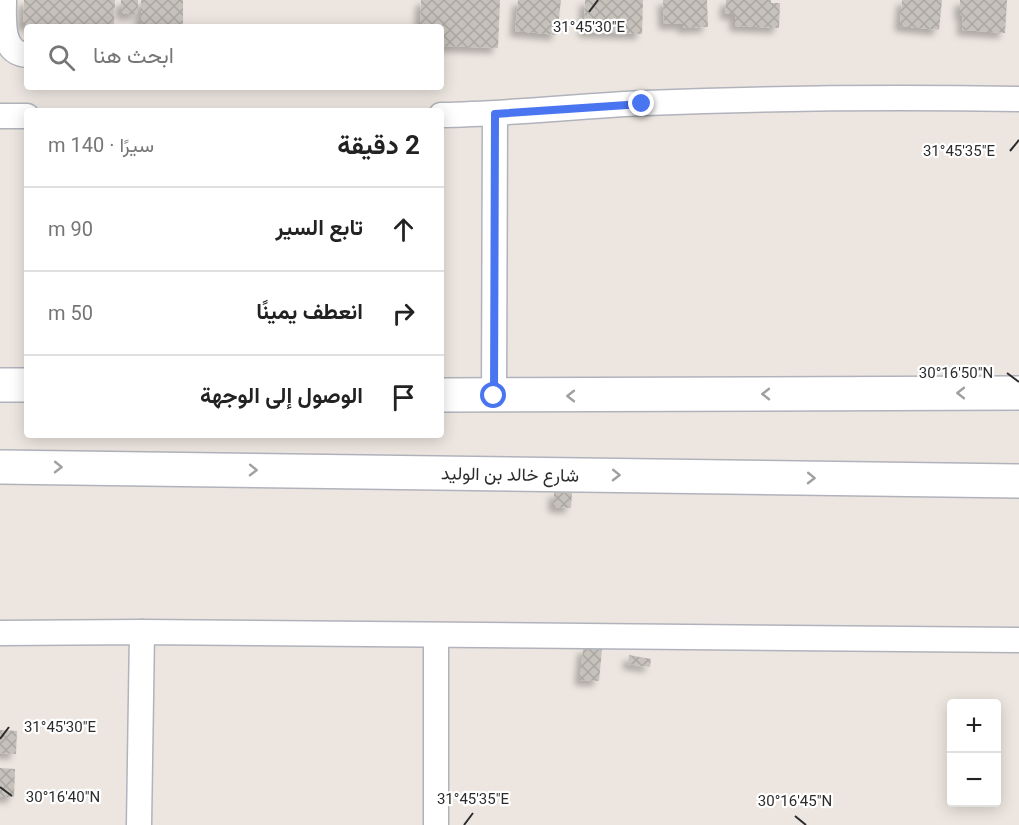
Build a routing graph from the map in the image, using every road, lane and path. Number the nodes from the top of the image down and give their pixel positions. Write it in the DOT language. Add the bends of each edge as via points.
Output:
graph roads {
  1 [pos="4,0"];
  2 [pos="24,54"];
  3 [pos="1019,99"];
  4 [pos="495,114"];
  5 [pos="444,115"];
  6 [pos="0,116"];
  7 [pos="24,116"];
  8 [pos="0,385"];
  9 [pos="24,385"];
  10 [pos="1019,393"];
  11 [pos="444,395"];
  12 [pos="494,396"];
  13 [pos="0,467"];
  14 [pos="1019,480"];
  15 [pos="142,632"];
  16 [pos="0,633"];
  17 [pos="436,635"];
  18 [pos="1019,640"];
  19 [pos="139,825"];
  20 [pos="436,825"];
  1 -- 2 [label="street" via="4,33 9,46"];
  3 -- 4 [label="street" via="754,99"];
  4 -- 5 [label="street"];
  4 -- 12 [label="street"];
  6 -- 7 [label="street"];
  8 -- 9 [label="main road"];
  10 -- 12 [label="main road, one-way"];
  11 -- 12 [label="main road"];
  13 -- 14 [label="main road, شارع خالد بن الوليد, one-way"];
  15 -- 16 [label="street"];
  15 -- 17 [label="street"];
  15 -- 19 [label="street"];
  17 -- 18 [label="street"];
  17 -- 20 [label="street"];
}
